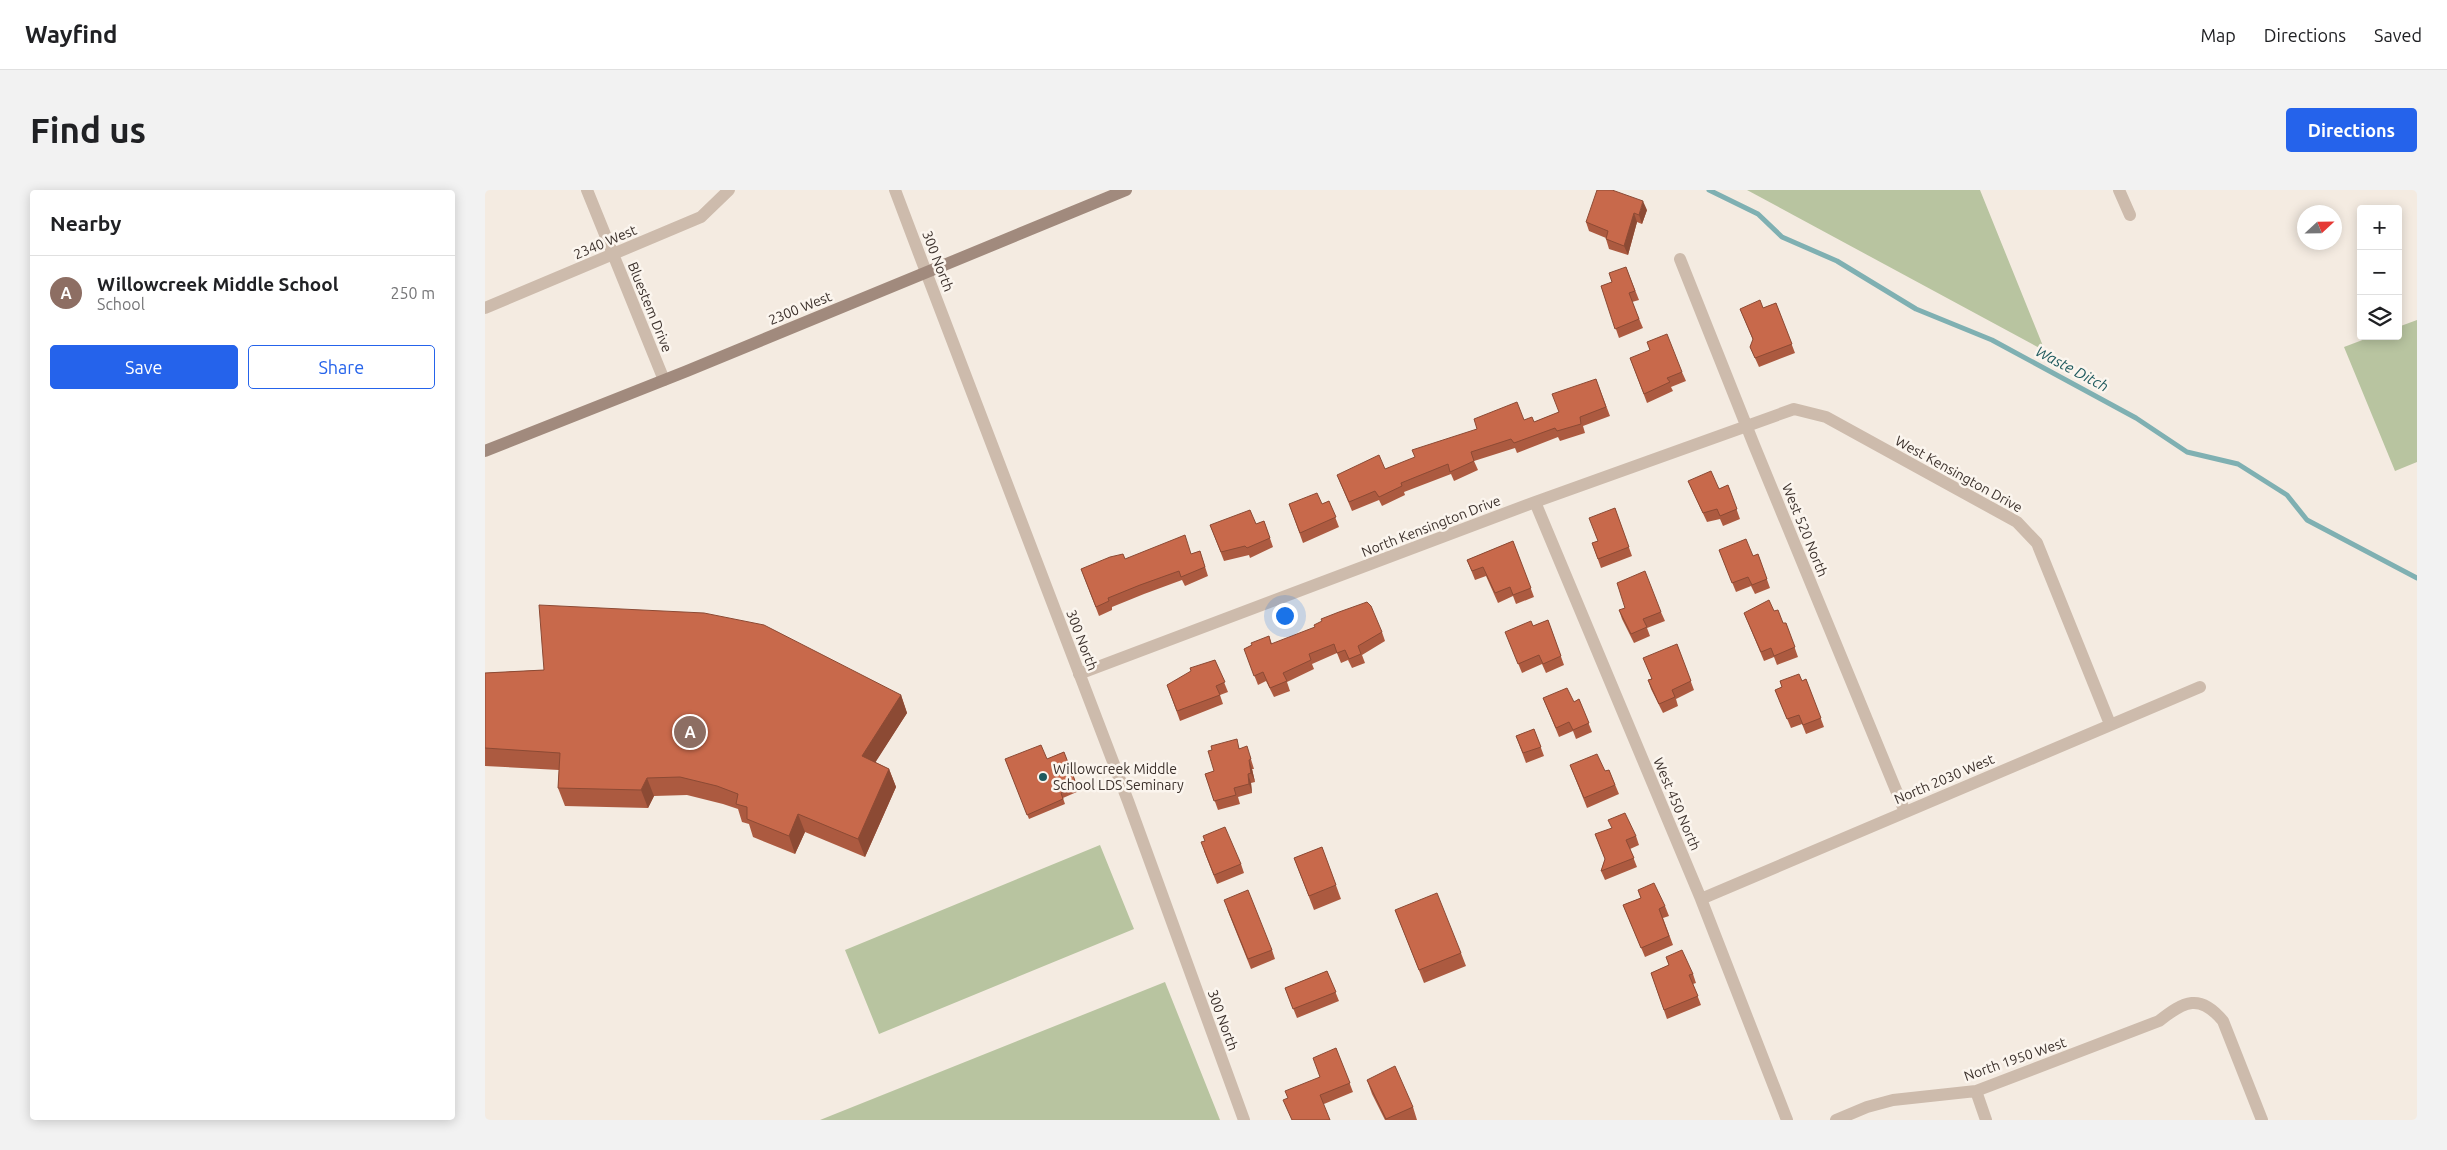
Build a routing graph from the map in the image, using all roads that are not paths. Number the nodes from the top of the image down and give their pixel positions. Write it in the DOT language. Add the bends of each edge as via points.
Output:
graph roads {
  1 [pos="587,190"];
  2 [pos="729,190"];
  3 [pos="895,190"];
  4 [pos="1126,190"];
  5 [pos="2119,190"];
  6 [pos="2129,215"];
  7 [pos="613,255"];
  8 [pos="1680,259"];
  9 [pos="926,272"];
  10 [pos="485,308"];
  11 [pos="664,380"];
  12 [pos="1794,409"];
  13 [pos="1746,426"];
  14 [pos="485,451"];
  15 [pos="1535,502"];
  16 [pos="1079,674"];
  17 [pos="2200,688"];
  18 [pos="2110,724"];
  19 [pos="1905,812"];
  20 [pos="1701,899"];
  21 [pos="1976,1091"];
  22 [pos="1244,1120"];
  23 [pos="1787,1120"];
  24 [pos="1836,1120"];
  25 [pos="1986,1120"];
  26 [pos="2262,1120"];
  1 -- 7 [label="street, Bluestem Drive"];
  2 -- 7 [label="street, 2340 West" via="701,217"];
  3 -- 9 [label="street, 300 North"];
  4 -- 9 [label="main road, 2300 West"];
  5 -- 6 [label="street"];
  7 -- 10 [label="street, 2340 West"];
  7 -- 11 [label="street, Bluestem Drive"];
  8 -- 13 [label="street, West 520 North"];
  9 -- 11 [label="main road, 2300 West"];
  9 -- 16 [label="street, 300 North"];
  11 -- 14 [label="main road, 2300 West"];
  12 -- 13 [label="street, North Kensington Drive"];
  12 -- 18 [label="street, West Kensington Drive" via="1826,417 2017,522 2037,543"];
  13 -- 15 [label="street, North Kensington Drive"];
  13 -- 19 [label="street, West 520 North"];
  15 -- 16 [label="street, North Kensington Drive"];
  15 -- 20 [label="street, West 450 North"];
  16 -- 22 [label="street, 300 North"];
  17 -- 18 [label="street, North 2030 West"];
  18 -- 19 [label="street, North 2030 West"];
  19 -- 20 [label="street, North 2030 West"];
  20 -- 23 [label="street, West 450 North"];
  21 -- 24 [label="street, North 1950 West" via="1893,1100"];
  21 -- 25 [label="street"];
  21 -- 26 [label="street, North 1950 West" via="2159,1021 2177,1006 2195,1001 2213,1008 2223,1021"];
}
